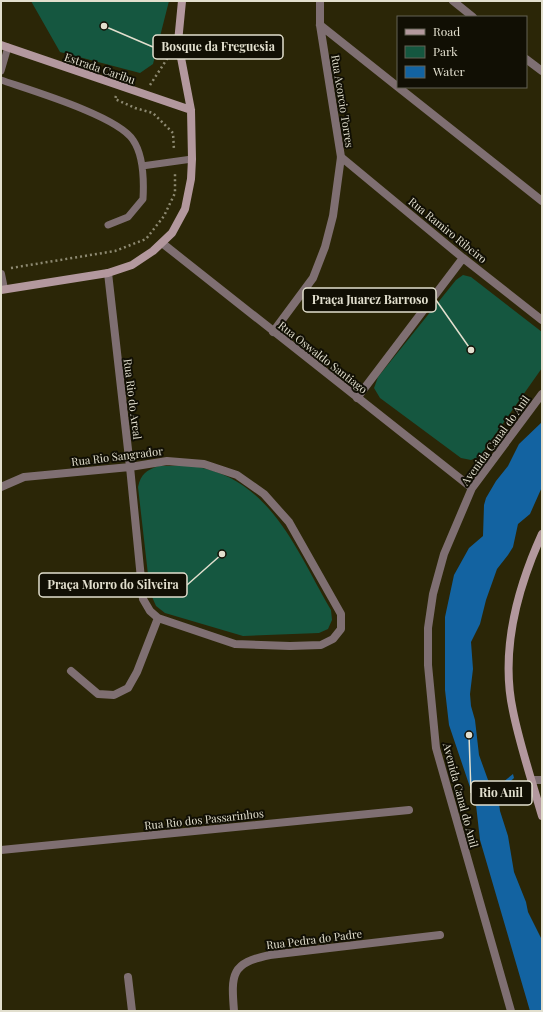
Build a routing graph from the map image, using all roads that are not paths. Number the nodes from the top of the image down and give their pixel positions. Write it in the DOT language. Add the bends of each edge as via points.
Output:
graph roads {
  1 [pos="182,1"];
  2 [pos="320,1"];
  3 [pos="453,1"];
  4 [pos="472,16"];
  5 [pos="320,25"];
  6 [pos="4,46"];
  7 [pos="527,60"];
  8 [pos="1,71"];
  9 [pos="542,72"];
  10 [pos="1,80"];
  11 [pos="397,86"];
  12 [pos="399,88"];
  13 [pos="191,110"];
  14 [pos="341,157"];
  15 [pos="192,160"];
  16 [pos="142,166"];
  17 [pos="542,201"];
  18 [pos="108,225"];
  19 [pos="162,243"];
  20 [pos="463,258"];
  21 [pos="108,273"];
  22 [pos="1,274"];
  23 [pos="2,289"];
  24 [pos="542,320"];
  25 [pos="273,332"];
  26 [pos="542,394"];
  27 [pos="357,398"];
  28 [pos="130,467"];
  29 [pos="1,487"];
  30 [pos="472,488"];
  31 [pos="542,534"];
  32 [pos="158,618"];
  33 [pos="71,670"];
  34 [pos="532,780"];
  35 [pos="542,780"];
  36 [pos="409,810"];
  37 [pos="542,816"];
  38 [pos="1,850"];
  39 [pos="440,935"];
  40 [pos="128,977"];
  41 [pos="132,1011"];
  42 [pos="234,1011"];
  43 [pos="511,1011"];
  1 -- 13 [label="street" via="178,42"];
  2 -- 5 [label="street, Rua Acorcio Torres"];
  3 -- 4 [label="street"];
  5 -- 11 [label="street"];
  5 -- 14 [label="street, Rua Acorcio Torres"];
  6 -- 8 [label="lane"];
  6 -- 13 [label="street, Estrada Caribu"];
  7 -- 9 [label="street"];
  10 -- 16 [label="lane" via="113,122 133,139 140,153"];
  12 -- 17 [label="street"];
  13 -- 15 [label="street"];
  14 -- 20 [label="street, Rua Ramiro Ribeiro"];
  14 -- 25 [label="street, Rua Acorcio Torres" via="333,216 325,247 312,278"];
  15 -- 16 [label="lane"];
  15 -- 19 [label="street" via="185,209 172,233"];
  16 -- 18 [label="lane" via="143,199 128,217"];
  19 -- 21 [label="street" via="132,265"];
  19 -- 25 [label="street, Rua Oswaldo Santiago"];
  20 -- 24 [label="street, Rua Ramiro Ribeiro"];
  20 -- 27 [label="street"];
  21 -- 23 [label="street"];
  21 -- 28 [label="street, Rua Rio do Areal"];
  22 -- 23 [label="street"];
  25 -- 27 [label="street, Rua Oswaldo Santiago"];
  26 -- 30 [label="street, Avenida Canal do Anil"];
  27 -- 30 [label="street, Rua Oswaldo Santiago"];
  28 -- 29 [label="street, Rua Rio Sangrador" via="24,477"];
  28 -- 32 [label="street, Rua Rio do Areal" via="143,599"];
  28 -- 32 [label="street, Rua Rio Sangrador" via="167,461 204,464 236,475 264,494 289,522 341,614 341,629 333,639 321,645 235,644"];
  30 -- 43 [label="street, Avenida Canal do Anil" via="444,554 432,594 428,628 430,703 436,748"];
  31 -- 34 [label="street" via="529,562 517,602 510,634 508,673 513,710"];
  32 -- 33 [label="street" via="128,688 114,695 98,694"];
  34 -- 35 [label="street"];
  34 -- 37 [label="street"];
  36 -- 38 [label="street, Rua Rio dos Passarinhos"];
  39 -- 42 [label="street, Rua Pedra do Padre" via="250,959 237,969 231,983"];
  40 -- 41 [label="street"];
}
